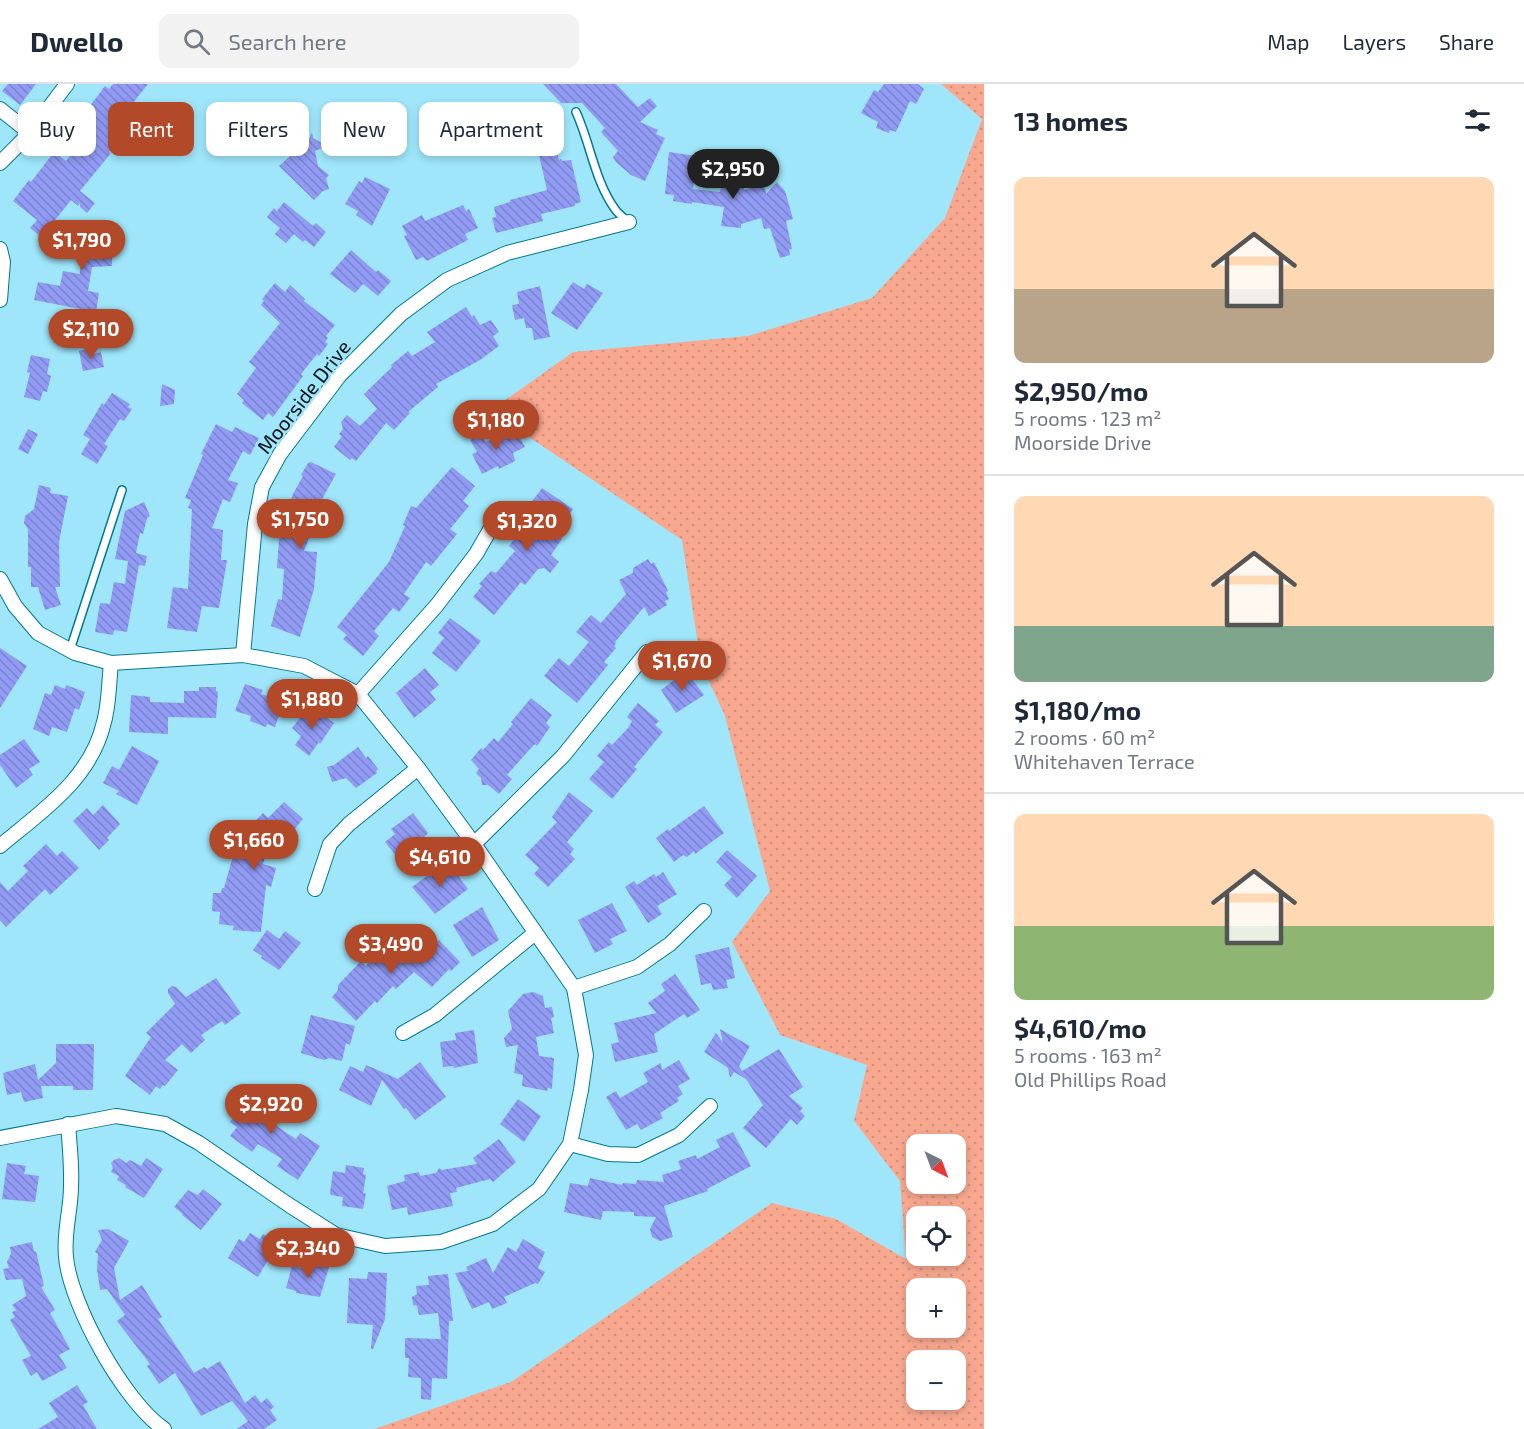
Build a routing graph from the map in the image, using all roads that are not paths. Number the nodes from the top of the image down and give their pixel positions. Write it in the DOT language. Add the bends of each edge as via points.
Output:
graph roads {
  1 [pos="67,84"];
  2 [pos="53,102"];
  3 [pos="0,109"];
  4 [pos="576,112"];
  5 [pos="18,123"];
  6 [pos="18,145"];
  7 [pos="0,163"];
  8 [pos="629,222"];
  9 [pos="0,249"];
  10 [pos="0,300"];
  11 [pos="122,490"];
  12 [pos="502,509"];
  13 [pos="0,579"];
  14 [pos="69,650"];
  15 [pos="647,652"];
  16 [pos="243,655"];
  17 [pos="111,663"];
  18 [pos="358,694"];
  19 [pos="418,768"];
  20 [pos="474,844"];
  21 [pos="0,846"];
  22 [pos="315,889"];
  23 [pos="704,911"];
  24 [pos="535,933"];
  25 [pos="573,988"];
  26 [pos="403,1033"];
  27 [pos="710,1106"];
  28 [pos="68,1124"];
  29 [pos="0,1138"];
  30 [pos="570,1144"];
  31 [pos="164,1429"];
  1 -- 2 [label="street"];
  3 -- 5 [label="street"];
  4 -- 8 [label="lane" via="604,189 615,210"];
  6 -- 7 [label="street"];
  8 -- 16 [label="street, Moorside Drive" via="507,253 447,280 401,314 340,375 280,454 262,487"];
  9 -- 10 [label="street"];
  11 -- 14 [label="lane"];
  12 -- 18 [label="street" via="476,554 437,605"];
  13 -- 14 [label="street" via="15,606 38,633"];
  14 -- 17 [label="street"];
  15 -- 20 [label="street" via="563,756"];
  16 -- 17 [label="street"];
  16 -- 18 [label="street" via="304,666"];
  17 -- 21 [label="street" via="104,722 91,758 63,794"];
  18 -- 19 [label="street"];
  19 -- 20 [label="street"];
  19 -- 22 [label="street" via="330,844"];
  20 -- 24 [label="street"];
  23 -- 25 [label="street" via="670,944 637,967"];
  24 -- 25 [label="street"];
  24 -- 26 [label="street" via="435,1015"];
  25 -- 30 [label="street" via="586,1055"];
  27 -- 30 [label="street" via="679,1135 638,1155 608,1154"];
  28 -- 29 [label="street"];
  28 -- 30 [label="street" via="116,1116 165,1124 336,1235 385,1246 441,1242 493,1224 539,1189"];
  28 -- 31 [label="street" via="70,1200 65,1248 74,1294 109,1363 148,1416"];
}
